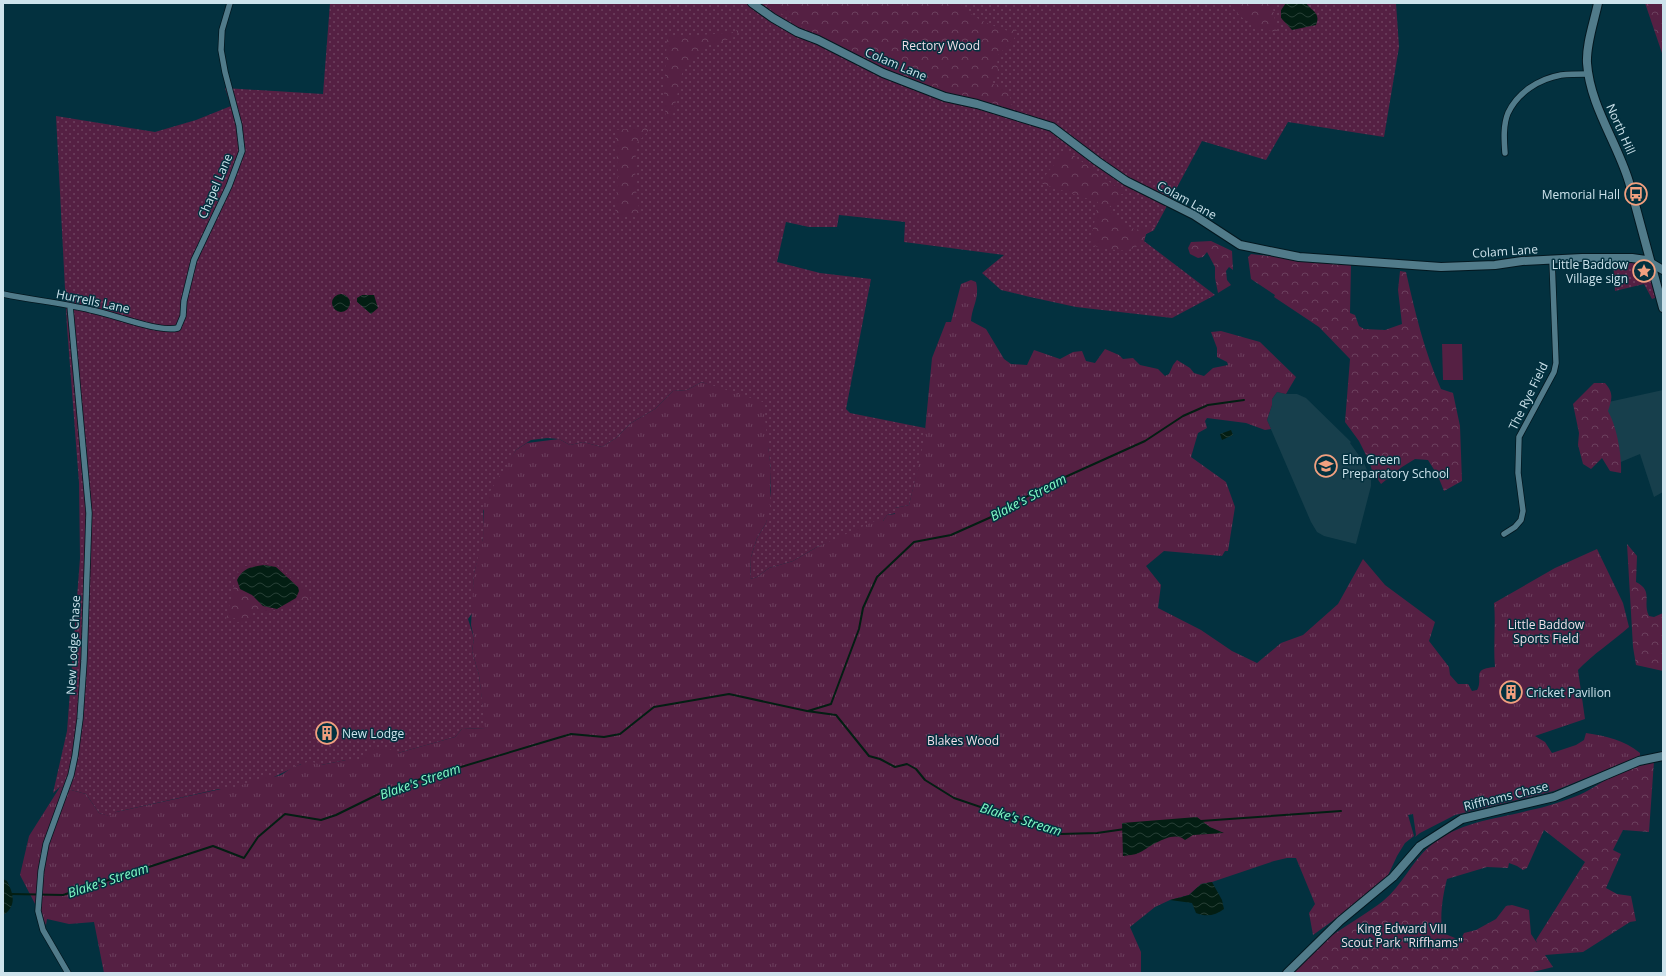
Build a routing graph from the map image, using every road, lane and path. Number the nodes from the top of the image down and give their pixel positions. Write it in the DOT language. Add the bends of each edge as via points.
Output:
graph roads {
  1 [pos="230,3"];
  2 [pos="752,3"];
  3 [pos="1598,3"];
  4 [pos="1588,74"];
  5 [pos="1505,153"];
  6 [pos="1552,260"];
  7 [pos="1650,262"];
  8 [pos="1663,271"];
  9 [pos="1654,277"];
  10 [pos="3,294"];
  11 [pos="70,306"];
  12 [pos="1663,308"];
  13 [pos="178,328"];
  14 [pos="1504,534"];
  15 [pos="1663,756"];
  16 [pos="68,973"];
  17 [pos="1287,973"];
  1 -- 13 [label="street, Chapel Lane" via="222,30 221,50 224,72 239,125 242,151 229,186 194,260 183,316"];
  2 -- 6 [label="street, Colam Lane" via="797,32 883,73 945,97 1052,127 1126,181 1194,215 1240,245 1300,256 1441,267 1495,266 1522,261"];
  3 -- 4 [label="street, North Hill" via="1587,56"];
  4 -- 5 [label="street" via="1561,75 1536,82 1521,95 1508,113 1504,134"];
  4 -- 7 [label="street, North Hill" via="1598,108 1628,175"];
  6 -- 7 [label="street, Colam Lane" via="1613,257"];
  6 -- 14 [label="street, The Rye Field" via="1556,363 1554,372 1519,437 1518,473 1523,511 1521,520"];
  7 -- 8 [label="street"];
  7 -- 9 [label="street, North Hill"];
  8 -- 9 [label="street"];
  9 -- 12 [label="street, North Hill"];
  10 -- 11 [label="street, Hurrells Lane"];
  11 -- 13 [label="street, Hurrells Lane" via="154,327"];
  11 -- 16 [label="street, New Lodge Chase" via="89,513 84,661 75,756 71,776 46,844 38,911 43,930"];
  15 -- 17 [label="street, Riffhams Chase" via="1639,761 1554,797 1462,819 1420,846 1393,877 1340,921"];
}
